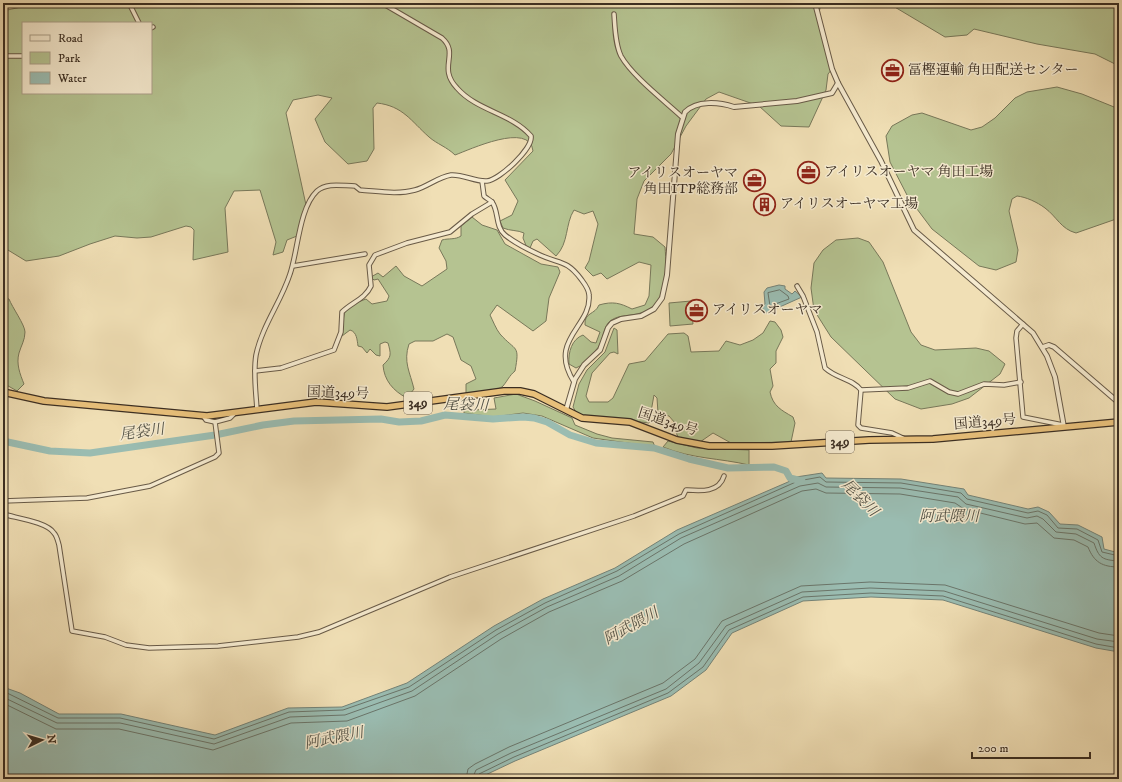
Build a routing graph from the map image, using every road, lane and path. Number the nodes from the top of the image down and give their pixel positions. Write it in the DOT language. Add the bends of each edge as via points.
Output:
graph roads {
  1 [pos="129,3"];
  2 [pos="382,3"];
  3 [pos="814,3"];
  4 [pos="614,14"];
  5 [pos="138,22"];
  6 [pos="3,56"];
  7 [pos="22,56"];
  8 [pos="838,84"];
  9 [pos="683,118"];
  10 [pos="482,181"];
  11 [pos="492,202"];
  12 [pos="365,254"];
  13 [pos="293,266"];
  14 [pos="797,286"];
  15 [pos="1023,324"];
  16 [pos="1043,347"];
  17 [pos="255,371"];
  18 [pos="574,382"];
  19 [pos="1020,382"];
  20 [pos="862,390"];
  21 [pos="3,392"];
  22 [pos="1118,400"];
  23 [pos="257,410"];
  24 [pos="566,410"];
  25 [pos="234,414"];
  26 [pos="204,416"];
  27 [pos="215,422"];
  28 [pos="1119,422"];
  29 [pos="1064,426"];
  30 [pos="905,439"];
  31 [pos="724,476"];
  32 [pos="3,501"];
  33 [pos="3,514"];
  1 -- 5 [label="street"];
  2 -- 10 [label="street" via="448,43 450,52 447,73 464,97 520,126 531,136 531,142 516,161 493,180"];
  3 -- 8 [label="street"];
  4 -- 9 [label="street" via="621,56"];
  6 -- 7 [label="street"];
  8 -- 9 [label="street" via="832,93 797,101 734,107 724,104 698,104 688,108"];
  8 -- 15 [label="street" via="881,161 914,230"];
  9 -- 18 [label="street" via="678,134 667,275 662,298 650,312 612,323 600,350 584,365"];
  10 -- 11 [label="street" via="484,196"];
  10 -- 13 [label="street" via="450,175 421,188 404,192 360,190 355,186 322,187 310,199"];
  11 -- 17 [label="street" via="450,232 374,255 369,265 372,286 362,298 342,312 341,332 334,350 281,368"];
  11 -- 18 [label="street" via="497,221 505,235 540,255 572,267 586,286 589,295 586,311 572,334 565,355 566,367"];
  12 -- 13 [label="street"];
  13 -- 17 [label="street" via="260,342"];
  14 -- 20 [label="street" via="817,332 825,368 839,378 855,383"];
  15 -- 16 [label="street"];
  15 -- 19 [label="street" via="1016,334"];
  16 -- 22 [label="street" via="1054,347"];
  16 -- 29 [label="street" via="1055,377"];
  17 -- 23 [label="street"];
  18 -- 24 [label="street"];
  19 -- 20 [label="street" via="1004,385 989,383 958,394 930,381 908,388"];
  19 -- 29 [label="street" via="1024,419"];
  20 -- 30 [label="street" via="858,410 859,427 892,433"];
  21 -- 26 [label="highway, 国道349号 / 349" via="44,402"];
  23 -- 24 [label="highway, 国道349号 / 349" via="316,402 390,406 510,391 534,394"];
  23 -- 25 [label="highway, 国道349号 / 349"];
  24 -- 30 [label="highway, 国道349号 / 349" via="582,418 630,422 677,440 710,446 772,446"];
  25 -- 26 [label="highway, 国道349号 / 349"];
  25 -- 27 [label="street"];
  26 -- 27 [label="street" via="206,420"];
  27 -- 32 [label="street" via="220,453 150,486 87,498"];
  28 -- 29 [label="highway, 国道349号 / 349"];
  29 -- 30 [label="highway, 国道349号 / 349" via="933,439"];
  31 -- 33 [label="street" via="720,484 713,489 686,490 683,496 634,516 450,577 319,632 298,637 218,646 149,648 126,645 105,637 72,631 55,533 39,524"];
}
